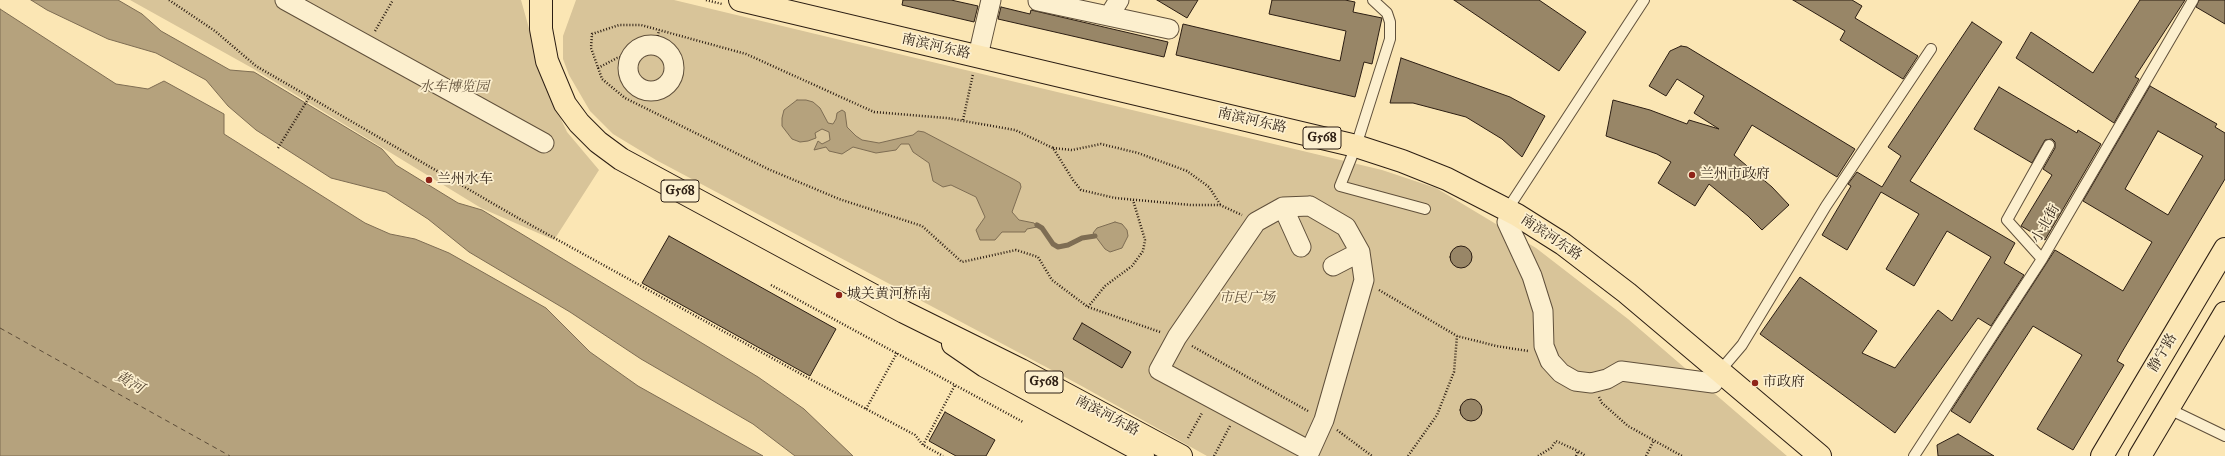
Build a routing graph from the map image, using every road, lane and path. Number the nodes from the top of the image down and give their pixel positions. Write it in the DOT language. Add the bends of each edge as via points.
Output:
graph roads {
  1 [pos="169,0"];
  2 [pos="285,0"];
  3 [pos="393,0"];
  4 [pos="541,0"];
  5 [pos="706,0"];
  6 [pos="991,0"];
  7 [pos="1037,0"];
  8 [pos="1119,0"];
  9 [pos="1373,0"];
  10 [pos="1644,0"];
  11 [pos="2193,0"];
  12 [pos="734,3"];
  13 [pos="1109,16"];
  14 [pos="1169,29"];
  15 [pos="658,37"];
  16 [pos="367,45"];
  17 [pos="1931,49"];
  18 [pos="632,54"];
  19 [pos="978,56"];
  20 [pos="598,68"];
  21 [pos="310,96"];
  22 [pos="963,120"];
  23 [pos="544,143"];
  24 [pos="2049,145"];
  25 [pos="1356,146"];
  26 [pos="278,148"];
  27 [pos="1053,148"];
  28 [pos="1133,200"];
  29 [pos="1220,205"];
  30 [pos="1283,207"];
  31 [pos="1424,209"];
  32 [pos="1507,216"];
  33 [pos="1256,222"];
  34 [pos="1301,247"];
  35 [pos="2225,249"];
  36 [pos="1360,252"];
  37 [pos="2042,259"];
  38 [pos="1333,266"];
  39 [pos="1364,280"];
  40 [pos="771,285"];
  41 [pos="1088,307"];
  42 [pos="904,312"];
  43 [pos="2225,313"];
  44 [pos="1457,336"];
  45 [pos="1177,337"];
  46 [pos="1544,346"];
  47 [pos="897,353"];
  48 [pos="1716,377"];
  49 [pos="1591,383"];
  50 [pos="955,385"];
  51 [pos="1211,396"];
  52 [pos="866,409"];
  53 [pos="2169,409"];
  54 [pos="1238,411"];
  55 [pos="1324,420"];
  56 [pos="1023,422"];
  57 [pos="2225,436"];
  58 [pos="1654,440"];
  59 [pos="923,445"];
  60 [pos="1183,450"];
  61 [pos="1139,451"];
  62 [pos="1578,451"];
  63 [pos="943,456"];
  64 [pos="1214,456"];
  65 [pos="1372,456"];
  66 [pos="1408,456"];
  67 [pos="1538,456"];
  68 [pos="1576,456"];
  69 [pos="1586,456"];
  70 [pos="1646,456"];
  71 [pos="1682,456"];
  72 [pos="1820,456"];
  73 [pos="1914,456"];
  74 [pos="2102,456"];
  75 [pos="2140,456"];
  1 -- 21 [label="path" via="215,31 256,66"];
  2 -- 16 [label="street"];
  3 -- 16 [label="path"];
  4 -- 42 [label="main road, 南滨河东路 / G568" via="541,29 554,81 565,104 598,142 620,159"];
  5 -- 12 [label="path"];
  6 -- 19 [label="street"];
  7 -- 13 [label="street"];
  8 -- 13 [label="street"];
  9 -- 25 [label="lane" via="1387,13 1390,39"];
  10 -- 32 [label="lane"];
  11 -- 37 [label="lane, 小北街"];
  12 -- 19 [label="main road, 南滨河东路 / G568"];
  13 -- 14 [label="street"];
  15 -- 18 [label="street"];
  15 -- 18 [label="street" via="674,63 671,81 664,87 656,91 646,91 632,81 628,63"];
  15 -- 20 [label="path" via="641,25 619,25 592,34 591,48"];
  15 -- 22 [label="path" via="746,54 874,112"];
  16 -- 23 [label="street"];
  17 -- 48 [label="lane" via="1826,206 1742,345"];
  18 -- 20 [label="path" via="617,58"];
  19 -- 22 [label="path"];
  19 -- 25 [label="main road, 南滨河东路 / G568"];
  20 -- 41 [label="path" via="602,79 625,98 768,169 839,199 922,226 962,262 1016,250 1038,257 1052,280"];
  21 -- 26 [label="path"];
  21 -- 52 [label="path" via="518,218"];
  22 -- 27 [label="path" via="1015,130"];
  24 -- 37 [label="lane" via="2007,220"];
  25 -- 31 [label="lane" via="1340,186"];
  25 -- 32 [label="main road, 南滨河东路 / G568" via="1447,179"];
  27 -- 28 [label="path" via="1082,190"];
  27 -- 29 [label="path" via="1072,150 1101,144 1138,153 1187,171 1209,187"];
  28 -- 29 [label="path"];
  28 -- 41 [label="path" via="1145,240 1143,251 1132,266 1105,286"];
  29 -- 33 [label="path"];
  30 -- 33 [label="street"];
  30 -- 34 [label="street"];
  30 -- 36 [label="street" via="1310,206 1346,227"];
  32 -- 46 [label="street" via="1543,310"];
  32 -- 48 [label="main road, 南滨河东路 / G568" via="1563,244 1627,293"];
  33 -- 45 [label="street"];
  35 -- 74 [label="main road, 静宁路"];
  36 -- 38 [label="street"];
  36 -- 39 [label="street"];
  37 -- 73 [label="lane, 小北街"];
  39 -- 44 [label="path"];
  39 -- 55 [label="street"];
  40 -- 47 [label="path"];
  41 -- 45 [label="path"];
  42 -- 60 [label="main road, 南滨河东路 / G568"];
  42 -- 61 [label="main road, 南滨河东路" via="985,366"];
  43 -- 53 [label="main road"];
  44 -- 46 [label="path" via="1527,351"];
  44 -- 66 [label="path" via="1452,379 1437,415"];
  45 -- 51 [label="street" via="1159,370"];
  45 -- 55 [label="path"];
  46 -- 49 [label="street" via="1550,361 1561,373 1575,381"];
  47 -- 50 [label="path"];
  47 -- 52 [label="path"];
  48 -- 49 [label="street" via="1621,371 1607,379"];
  48 -- 72 [label="main road, 南滨河东路 / G568"];
  49 -- 58 [label="path" via="1602,403 1628,426"];
  50 -- 56 [label="path"];
  50 -- 59 [label="path"];
  51 -- 54 [label="street"];
  51 -- 60 [label="path"];
  52 -- 59 [label="path" via="915,434"];
  53 -- 57 [label="lane"];
  53 -- 75 [label="main road"];
  54 -- 55 [label="street" via="1310,451"];
  54 -- 64 [label="path"];
  55 -- 65 [label="path"];
  58 -- 70 [label="path"];
  58 -- 71 [label="path"];
  59 -- 63 [label="path"];
  62 -- 67 [label="path" via="1556,441 1551,448"];
  62 -- 68 [label="path"];
  62 -- 69 [label="path"];
}
